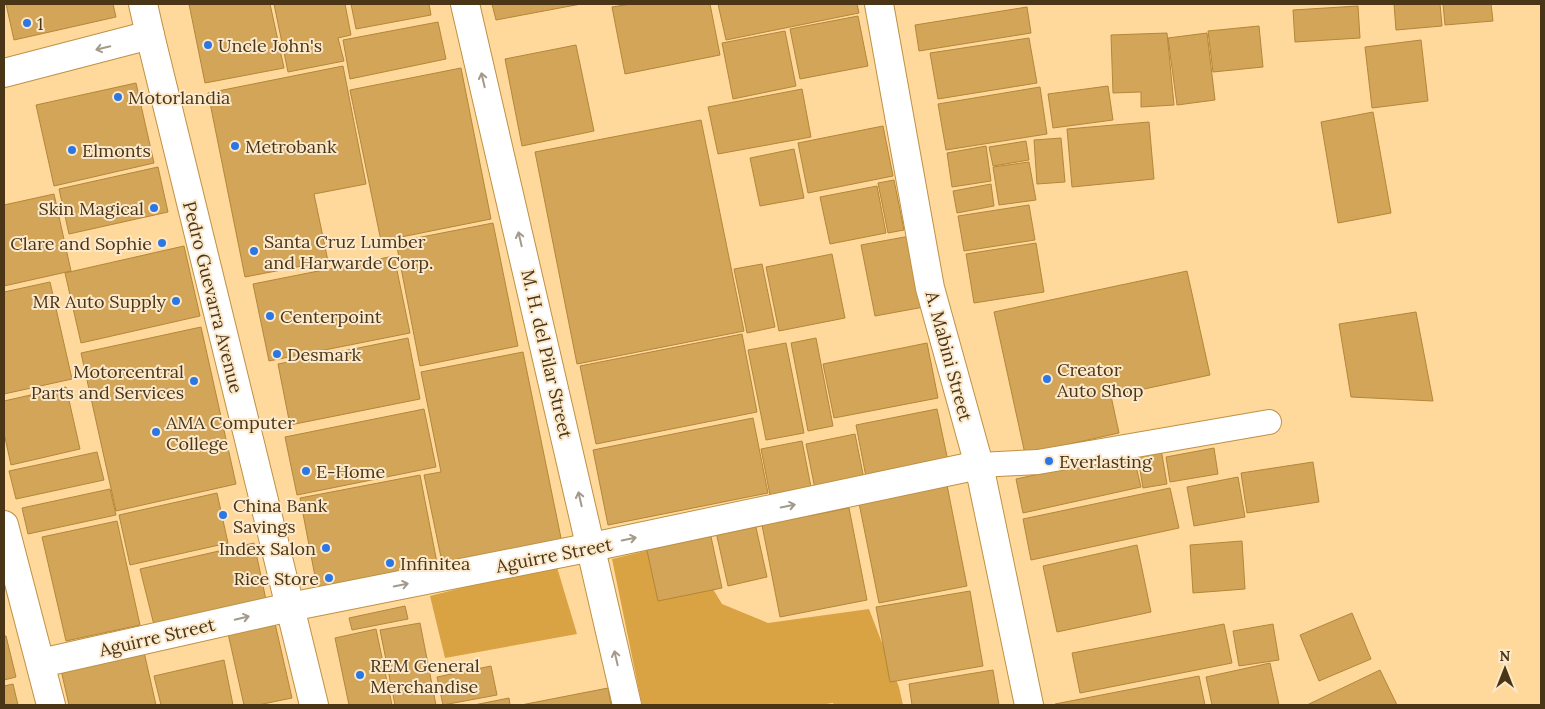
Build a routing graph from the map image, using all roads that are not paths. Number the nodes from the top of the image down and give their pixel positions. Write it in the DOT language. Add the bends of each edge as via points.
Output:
graph roads {
  1 [pos="143,4"];
  2 [pos="465,4"];
  3 [pos="878,4"];
  4 [pos="150,36"];
  5 [pos="4,73"];
  6 [pos="1269,422"];
  7 [pos="979,465"];
  8 [pos="4,524"];
  9 [pos="592,548"];
  10 [pos="290,607"];
  11 [pos="41,663"];
  12 [pos="51,705"];
  13 [pos="314,705"];
  14 [pos="627,705"];
  15 [pos="1029,705"];
  1 -- 4 [label="street, Pedro Guevarra Avenue"];
  9 -- 2 [label="street, M. H. del Pilar Street, one-way"];
  3 -- 7 [label="street, A. Mabini Street" via="930,288"];
  4 -- 5 [label="street, one-way"];
  4 -- 10 [label="street, Pedro Guevarra Avenue"];
  6 -- 7 [label="lane" via="1038,462"];
  9 -- 7 [label="street, Aguirre Street, one-way"];
  7 -- 15 [label="street, A. Mabini Street"];
  8 -- 11 [label="street"];
  10 -- 9 [label="street, Aguirre Street, one-way"];
  14 -- 9 [label="street, M. H. del Pilar Street, one-way"];
  11 -- 10 [label="street, Aguirre Street, one-way"];
  10 -- 13 [label="street, Pedro Guevarra Avenue"];
  11 -- 12 [label="street"];
}
